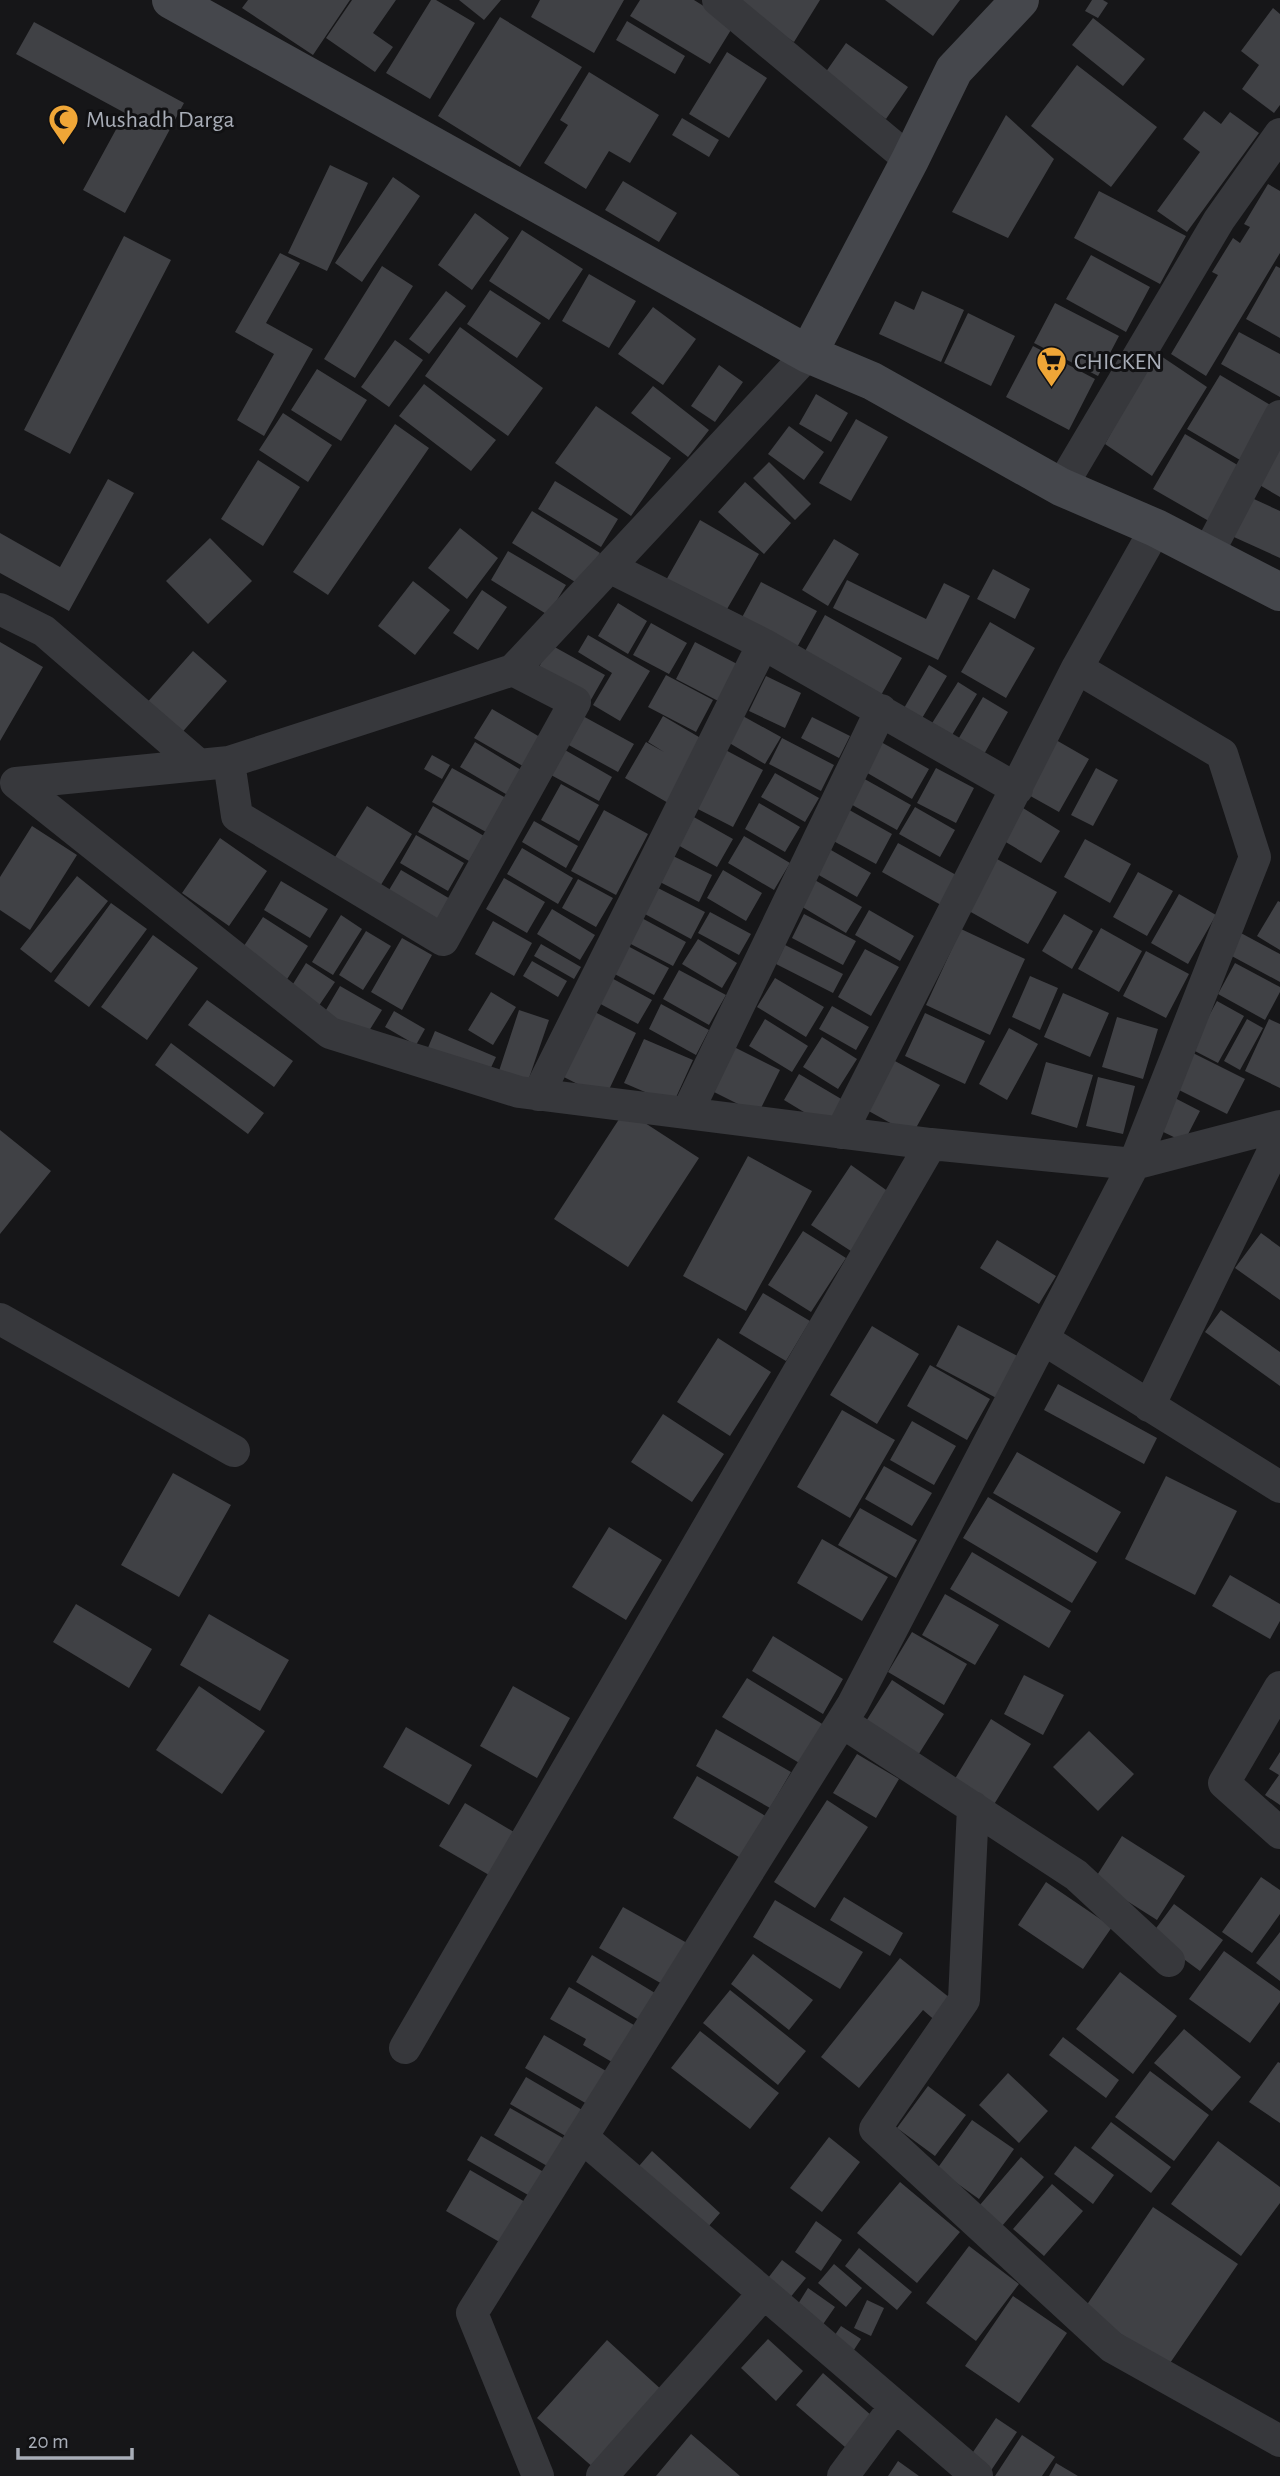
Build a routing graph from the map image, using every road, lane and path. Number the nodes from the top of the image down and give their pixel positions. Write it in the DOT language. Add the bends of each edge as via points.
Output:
graph roads {
  1 [pos="171,0"];
  2 [pos="718,0"];
  3 [pos="1020,0"];
  4 [pos="1280,134"];
  5 [pos="910,160"];
  6 [pos="808,354"];
  7 [pos="1280,416"];
  8 [pos="1061,487"];
  9 [pos="1156,528"];
  10 [pos="1207,555"];
  11 [pos="609,567"];
  12 [pos="1280,592"];
  13 [pos="0,608"];
  14 [pos="763,644"];
  15 [pos="1077,668"];
  16 [pos="513,670"];
  17 [pos="881,710"];
  18 [pos="214,763"];
  19 [pos="8,786"];
  20 [pos="1017,789"];
  21 [pos="538,1094"];
  22 [pos="687,1113"];
  23 [pos="1280,1126"];
  24 [pos="841,1133"];
  25 [pos="1280,1137"];
  26 [pos="931,1144"];
  27 [pos="1134,1164"];
  28 [pos="0,1319"];
  29 [pos="1043,1339"];
  30 [pos="1149,1406"];
  31 [pos="234,1451"];
  32 [pos="1280,1487"];
  33 [pos="1280,1687"];
  34 [pos="842,1722"];
  35 [pos="973,1807"];
  36 [pos="1280,1833"];
  37 [pos="1169,1961"];
  38 [pos="405,2048"];
  39 [pos="582,2137"];
  40 [pos="764,2293"];
  41 [pos="895,2406"];
  42 [pos="1280,2441"];
  43 [pos="538,2476"];
  44 [pos="602,2476"];
  45 [pos="843,2476"];
  46 [pos="977,2476"];
  1 -- 6 [label="street"];
  2 -- 5 [label="street"];
  3 -- 5 [label="street" via="954,71"];
  4 -- 8 [label="street" via="1219,220"];
  5 -- 6 [label="street"];
  6 -- 8 [label="street" via="872,380"];
  6 -- 11 [label="street"];
  7 -- 10 [label="street"];
  8 -- 9 [label="street"];
  9 -- 10 [label="street"];
  9 -- 15 [label="street"];
  10 -- 12 [label="street"];
  11 -- 14 [label="street"];
  11 -- 16 [label="street"];
  13 -- 18 [label="street" via="44,631"];
  14 -- 17 [label="street"];
  14 -- 21 [label="street"];
  15 -- 20 [label="street"];
  15 -- 27 [label="street" via="1222,754 1255,857"];
  16 -- 18 [label="street"];
  16 -- 18 [label="street" via="575,702 443,940 237,816"];
  17 -- 20 [label="street"];
  17 -- 22 [label="street"];
  18 -- 19 [label="street"];
  19 -- 21 [label="street" via="330,1033"];
  20 -- 24 [label="street"];
  21 -- 22 [label="street"];
  22 -- 24 [label="street"];
  23 -- 27 [label="street"];
  24 -- 26 [label="street"];
  25 -- 30 [label="street"];
  26 -- 27 [label="street"];
  26 -- 38 [label="street"];
  27 -- 29 [label="street"];
  28 -- 31 [label="street"];
  29 -- 30 [label="street"];
  29 -- 34 [label="street"];
  30 -- 32 [label="street"];
  33 -- 36 [label="street" via="1224,1783"];
  34 -- 35 [label="street"];
  34 -- 39 [label="street"];
  35 -- 37 [label="street" via="1076,1875"];
  35 -- 42 [label="street" via="964,2000 875,2129 1112,2347"];
  39 -- 40 [label="street"];
  39 -- 43 [label="street" via="472,2313"];
  40 -- 41 [label="street"];
  40 -- 44 [label="street"];
  41 -- 45 [label="street"];
  41 -- 46 [label="street"];
}
